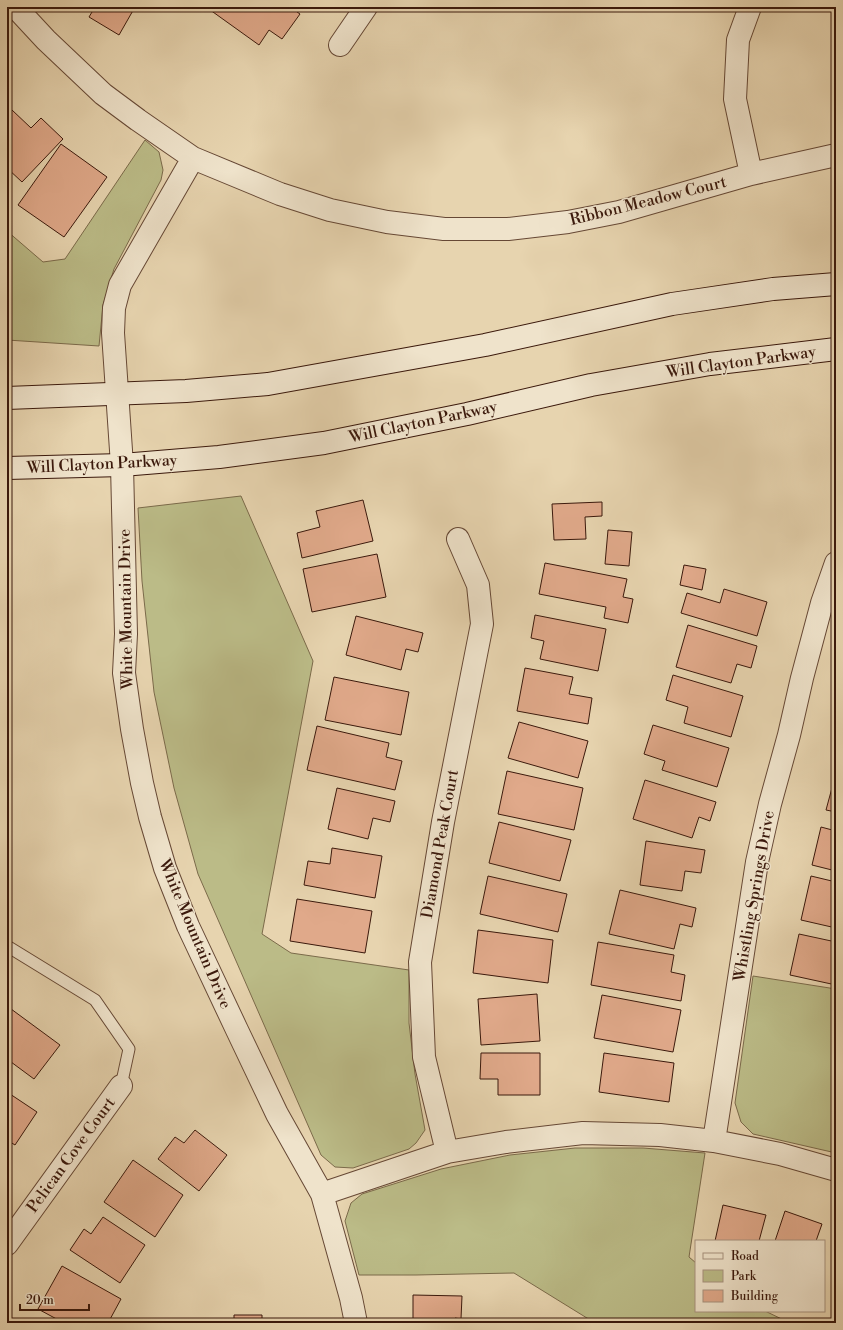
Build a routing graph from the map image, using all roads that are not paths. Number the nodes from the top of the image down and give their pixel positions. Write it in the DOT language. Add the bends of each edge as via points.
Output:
graph roads {
  1 [pos="366,7"];
  2 [pos="750,7"];
  3 [pos="20,10"];
  4 [pos="340,45"];
  5 [pos="836,155"];
  6 [pos="193,158"];
  7 [pos="751,174"];
  8 [pos="836,284"];
  9 [pos="836,349"];
  10 [pos="118,393"];
  11 [pos="7,398"];
  12 [pos="122,465"];
  13 [pos="7,468"];
  14 [pos="458,540"];
  15 [pos="836,563"];
  16 [pos="7,946"];
  17 [pos="121,1086"];
  18 [pos="714,1141"];
  19 [pos="447,1152"];
  20 [pos="836,1170"];
  21 [pos="322,1194"];
  22 [pos="7,1244"];
  23 [pos="356,1323"];
  1 -- 4 [label="street"];
  2 -- 7 [label="street" via="738,40 735,99"];
  3 -- 6 [label="street, Ribbon Meadow Court" via="46,40 103,94"];
  5 -- 7 [label="street, Ribbon Meadow Court"];
  6 -- 7 [label="street, Ribbon Meadow Court" via="280,194 330,210 387,222 444,229 508,229 568,222 619,212"];
  6 -- 10 [label="street, White Mountain Drive" via="120,285 114,308 112,332"];
  8 -- 10 [label="street" via="773,289 672,304 478,346 268,384 186,391"];
  9 -- 12 [label="street, Will Clayton Parkway" via="710,364 591,385 467,414 324,443"];
  10 -- 11 [label="street"];
  10 -- 12 [label="street, White Mountain Drive"];
  12 -- 13 [label="street, Will Clayton Parkway"];
  12 -- 21 [label="street, White Mountain Drive" via="126,634 124,672 135,747 150,817 165,868 188,926 277,1114"];
  14 -- 19 [label="street, Diamond Peak Court" via="478,584 482,624 443,822 420,962 424,1057"];
  15 -- 18 [label="street, Whistling Springs Drive" via="802,678 757,862"];
  16 -- 17 [label="lane" via="95,1000 129,1049"];
  17 -- 22 [label="street, Pelican Cove Court"];
  18 -- 19 [label="street" via="660,1135 583,1133"];
  18 -- 20 [label="street" via="780,1154"];
  19 -- 21 [label="street"];
  21 -- 23 [label="street, White Mountain Drive"];
}
